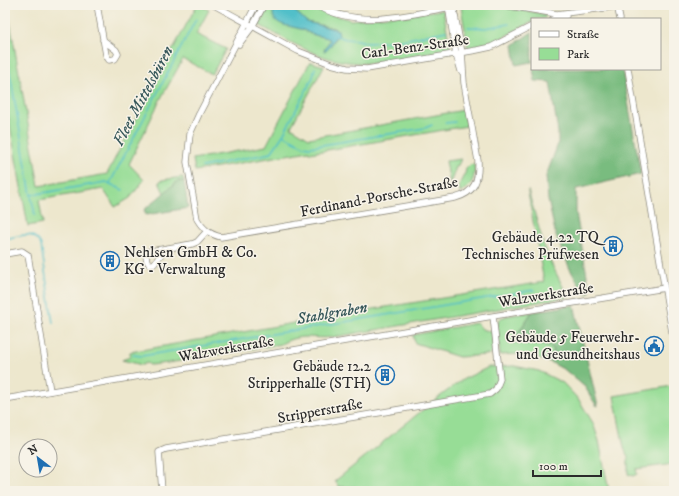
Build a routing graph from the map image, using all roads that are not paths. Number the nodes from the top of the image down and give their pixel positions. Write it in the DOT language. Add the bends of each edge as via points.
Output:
graph roads {
  1 [pos="97,5"];
  2 [pos="214,5"];
  3 [pos="256,5"];
  4 [pos="264,5"];
  5 [pos="315,5"];
  6 [pos="463,5"];
  7 [pos="503,5"];
  8 [pos="617,5"];
  9 [pos="624,5"];
  10 [pos="451,6"];
  11 [pos="582,12"];
  12 [pos="556,18"];
  13 [pos="620,18"];
  14 [pos="249,25"];
  15 [pos="531,27"];
  16 [pos="103,40"];
  17 [pos="459,54"];
  18 [pos="628,70"];
  19 [pos="207,231"];
  20 [pos="165,249"];
  21 [pos="5,254"];
  22 [pos="664,288"];
  23 [pos="493,316"];
  24 [pos="674,344"];
  25 [pos="50,391"];
  26 [pos="5,399"];
  27 [pos="162,491"];
  1 -- 16 [label="street"];
  2 -- 14 [label="street, Carl-Benz-Straße"];
  3 -- 14 [label="street"];
  4 -- 14 [label="street"];
  5 -- 10 [label="street" via="330,12 363,19 379,19"];
  6 -- 10 [label="street"];
  7 -- 11 [label="street" via="557,14"];
  8 -- 13 [label="street"];
  9 -- 11 [label="street, bridge"];
  10 -- 17 [label="street, Ferdinand-Porsche-Straße"];
  11 -- 12 [label="street"];
  14 -- 17 [label="street, Carl-Benz-Straße" via="311,57 347,68 367,69"];
  14 -- 19 [label="street" via="232,52 190,134 190,181 197,219"];
  15 -- 17 [label="street, Carl-Benz-Straße" via="491,47"];
  17 -- 19 [label="street, Ferdinand-Porsche-Straße" via="479,171 474,186 464,195 227,237 215,236"];
  18 -- 22 [label="street"];
  19 -- 20 [label="street" via="197,242"];
  21 -- 25 [label="street" via="22,251 28,255"];
  22 -- 23 [label="street, Walzwerkstraße"];
  22 -- 24 [label="street"];
  23 -- 25 [label="street, Walzwerkstraße"];
  23 -- 27 [label="street, Stripperstraße" via="500,379 496,389 490,394 166,449 159,452"];
  25 -- 26 [label="street, Walzwerkstraße"];
}
